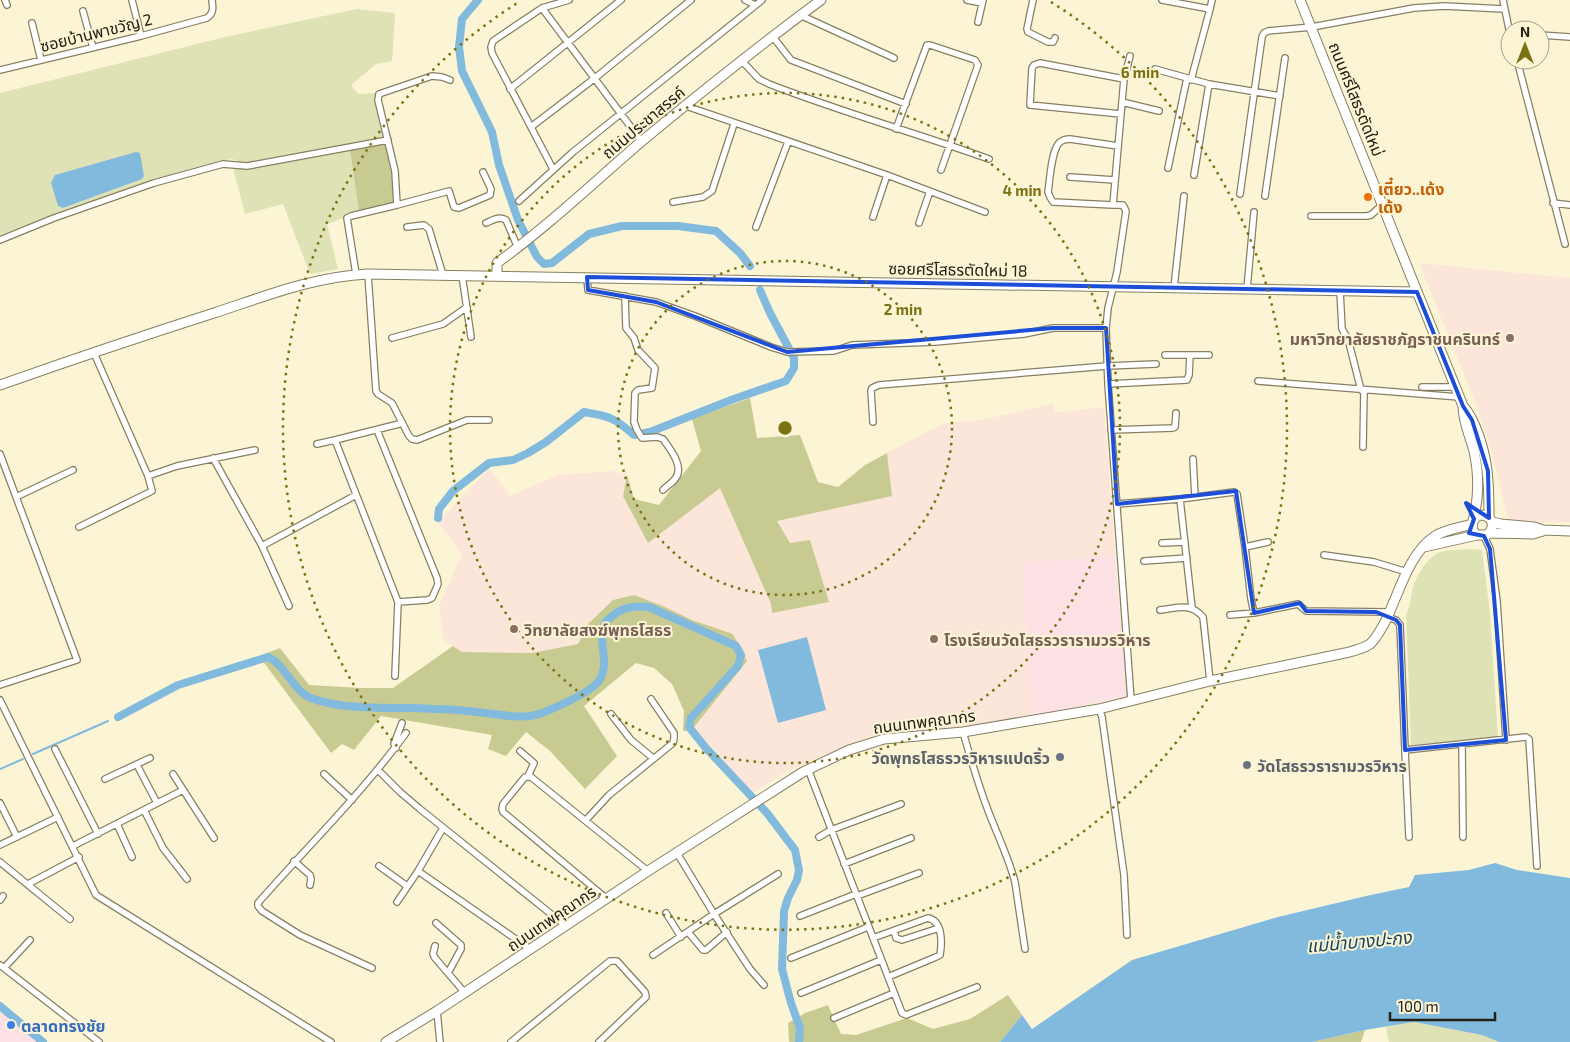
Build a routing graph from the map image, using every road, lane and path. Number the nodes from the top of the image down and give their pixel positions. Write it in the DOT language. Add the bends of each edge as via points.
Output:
graph roads {
  1 [pos="132,0"];
  2 [pos="212,0"];
  3 [pos="569,0"];
  4 [pos="621,0"];
  5 [pos="691,0"];
  6 [pos="745,0"];
  7 [pos="762,0"];
  8 [pos="821,0"];
  9 [pos="967,0"];
  10 [pos="1033,0"];
  11 [pos="1162,0"];
  12 [pos="1212,0"];
  13 [pos="1300,0"];
  14 [pos="1503,0"];
  15 [pos="982,2"];
  16 [pos="755,5"];
  17 [pos="542,8"];
  18 [pos="1210,9"];
  19 [pos="1504,9"];
  20 [pos="83,11"];
  21 [pos="800,15"];
  22 [pos="1507,20"];
  23 [pos="978,22"];
  24 [pos="32,23"];
  25 [pos="1312,27"];
  26 [pos="141,36"];
  27 [pos="1550,36"];
  28 [pos="773,37"];
  29 [pos="1570,37"];
  30 [pos="1055,38"];
  31 [pos="569,43"];
  32 [pos="93,48"];
  33 [pos="1130,56"];
  34 [pos="894,58"];
  35 [pos="1285,58"];
  36 [pos="41,60"];
  37 [pos="742,61"];
  38 [pos="1155,69"];
  39 [pos="0,70"];
  40 [pos="1520,70"];
  41 [pos="595,78"];
  42 [pos="1124,79"];
  43 [pos="1189,79"];
  44 [pos="450,80"];
  45 [pos="1209,84"];
  46 [pos="510,89"];
  47 [pos="1254,92"];
  48 [pos="1280,96"];
  49 [pos="1122,102"];
  50 [pos="906,104"];
  51 [pos="686,106"];
  52 [pos="1159,111"];
  53 [pos="621,113"];
  54 [pos="1121,114"];
  55 [pos="734,124"];
  56 [pos="531,127"];
  57 [pos="896,129"];
  58 [pos="388,140"];
  59 [pos="642,142"];
  60 [pos="788,142"];
  61 [pos="951,145"];
  62 [pos="1118,146"];
  63 [pos="989,159"];
  64 [pos="1168,168"];
  65 [pos="553,169"];
  66 [pos="941,170"];
  67 [pos="482,172"];
  68 [pos="887,175"];
  69 [pos="1194,175"];
  70 [pos="1070,177"];
  71 [pos="1115,180"];
  72 [pos="930,191"];
  73 [pos="1240,194"];
  74 [pos="1184,196"];
  75 [pos="1265,196"];
  76 [pos="519,200"];
  77 [pos="673,202"];
  78 [pos="1554,203"];
  79 [pos="397,204"];
  80 [pos="1113,204"];
  81 [pos="1382,205"];
  82 [pos="1570,205"];
  83 [pos="986,212"];
  84 [pos="1254,212"];
  85 [pos="1311,216"];
  86 [pos="874,217"];
  87 [pos="486,223"];
  88 [pos="919,223"];
  89 [pos="407,227"];
  90 [pos="756,227"];
  91 [pos="0,240"];
  92 [pos="1565,244"];
  93 [pos="520,247"];
  94 [pos="356,274"];
  95 [pos="368,274"];
  96 [pos="443,274"];
  97 [pos="462,275"];
  98 [pos="498,276"];
  99 [pos="587,276"];
  100 [pos="1114,286"];
  101 [pos="1174,288"];
  102 [pos="1247,289"];
  103 [pos="1340,291"];
  104 [pos="1417,292"];
  105 [pos="625,296"];
  106 [pos="467,307"];
  107 [pos="1106,328"];
  108 [pos="471,337"];
  109 [pos="392,338"];
  110 [pos="94,353"];
  111 [pos="1165,355"];
  112 [pos="1190,355"];
  113 [pos="1209,355"];
  114 [pos="1156,364"];
  115 [pos="1107,366"];
  116 [pos="1258,381"];
  117 [pos="1108,384"];
  118 [pos="0,385"];
  119 [pos="1422,387"];
  120 [pos="1456,387"];
  121 [pos="1363,390"];
  122 [pos="1461,401"];
  123 [pos="1176,413"];
  124 [pos="489,420"];
  125 [pos="874,422"];
  126 [pos="399,424"];
  127 [pos="377,430"];
  128 [pos="1111,430"];
  129 [pos="335,440"];
  130 [pos="317,444"];
  131 [pos="1363,447"];
  132 [pos="255,450"];
  133 [pos="0,454"];
  134 [pos="213,458"];
  135 [pos="1193,459"];
  136 [pos="73,470"];
  137 [pos="148,476"];
  138 [pos="663,490"];
  139 [pos="356,495"];
  140 [pos="16,496"];
  141 [pos="1195,497"];
  142 [pos="1180,499"];
  143 [pos="1117,504"];
  144 [pos="1491,520"];
  145 [pos="1472,522"];
  146 [pos="79,527"];
  147 [pos="1543,530"];
  148 [pos="1570,531"];
  149 [pos="1484,535"];
  150 [pos="1185,542"];
  151 [pos="1268,542"];
  152 [pos="1162,543"];
  153 [pos="262,546"];
  154 [pos="1245,546"];
  155 [pos="1424,547"];
  156 [pos="1324,555"];
  157 [pos="1187,558"];
  158 [pos="1144,561"];
  159 [pos="1407,572"];
  160 [pos="398,602"];
  161 [pos="289,606"];
  162 [pos="1192,608"];
  163 [pos="1160,610"];
  164 [pos="1254,613"];
  165 [pos="1388,614"];
  166 [pos="1230,615"];
  167 [pos="395,676"];
  168 [pos="1210,681"];
  169 [pos="0,685"];
  170 [pos="651,699"];
  171 [pos="0,700"];
  172 [pos="1131,700"];
  173 [pos="1099,709"];
  174 [pos="611,714"];
  175 [pos="402,723"];
  176 [pos="963,732"];
  177 [pos="406,733"];
  178 [pos="1506,740"];
  179 [pos="1462,744"];
  180 [pos="396,748"];
  181 [pos="55,749"];
  182 [pos="520,750"];
  183 [pos="1405,750"];
  184 [pos="150,758"];
  185 [pos="653,758"];
  186 [pos="137,764"];
  187 [pos="808,769"];
  188 [pos="378,770"];
  189 [pos="173,774"];
  190 [pos="324,774"];
  191 [pos="528,776"];
  192 [pos="105,779"];
  193 [pos="183,790"];
  194 [pos="352,800"];
  195 [pos="0,803"];
  196 [pos="157,804"];
  197 [pos="901,804"];
  198 [pos="144,810"];
  199 [pos="58,817"];
  200 [pos="586,820"];
  201 [pos="117,824"];
  202 [pos="444,828"];
  203 [pos="831,830"];
  204 [pos="98,834"];
  205 [pos="17,837"];
  206 [pos="819,837"];
  207 [pos="1409,837"];
  208 [pos="1464,837"];
  209 [pos="214,838"];
  210 [pos="912,838"];
  211 [pos="0,845"];
  212 [pos="73,846"];
  213 [pos="677,853"];
  214 [pos="79,857"];
  215 [pos="132,857"];
  216 [pos="294,861"];
  217 [pos="0,862"];
  218 [pos="844,864"];
  219 [pos="379,866"];
  220 [pos="1537,866"];
  221 [pos="418,871"];
  222 [pos="648,871"];
  223 [pos="919,872"];
  224 [pos="778,874"];
  225 [pos="187,879"];
  226 [pos="28,884"];
  227 [pos="310,885"];
  228 [pos="407,886"];
  229 [pos="856,895"];
  230 [pos="607,899"];
  231 [pos="397,902"];
  232 [pos="666,913"];
  233 [pos="714,914"];
  234 [pos="800,916"];
  235 [pos="70,919"];
  236 [pos="436,923"];
  237 [pos="566,926"];
  238 [pos="868,927"];
  239 [pos="939,928"];
  240 [pos="894,931"];
  241 [pos="688,932"];
  242 [pos="727,932"];
  243 [pos="1127,935"];
  244 [pos="681,937"];
  245 [pos="873,938"];
  246 [pos="30,940"];
  247 [pos="435,946"];
  248 [pos="1024,949"];
  249 [pos="530,950"];
  250 [pos="653,955"];
  251 [pos="791,958"];
  252 [pos="881,960"];
  253 [pos="2,966"];
  254 [pos="372,968"];
  255 [pos="448,973"];
  256 [pos="888,977"];
  257 [pos="764,984"];
  258 [pos="978,987"];
  259 [pos="465,993"];
  260 [pos="801,993"];
  261 [pos="894,994"];
  262 [pos="437,1011"];
  263 [pos="834,1018"];
  264 [pos="99,1042"];
  265 [pos="330,1042"];
  266 [pos="386,1042"];
  267 [pos="440,1042"];
  268 [pos="511,1042"];
  269 [pos="599,1042"];
  1 -- 26 [label="street"];
  2 -- 26 [label="street, ซอยบ้านพาขวัญ 2" via="212,15 207,18"];
  3 -- 17 [label="street"];
  4 -- 31 [label="street"];
  5 -- 41 [label="street"];
  6 -- 16 [label="street"];
  7 -- 16 [label="street"];
  8 -- 21 [label="street, ถนนประชาสรรค์"];
  9 -- 15 [label="street"];
  10 -- 30 [label="street" via="1028,32 1051,43"];
  11 -- 18 [label="street"];
  12 -- 18 [label="street"];
  13 -- 25 [label="street, ถนนศรีโสธรตัดใหม่"];
  14 -- 19 [label="street"];
  15 -- 23 [label="street"];
  16 -- 53 [label="street"];
  17 -- 31 [label="street"];
  17 -- 46 [label="street" via="493,41 492,53"];
  18 -- 43 [label="street"];
  19 -- 22 [label="street"];
  19 -- 25 [label="street" via="1414,8"];
  20 -- 32 [label="street"];
  21 -- 28 [label="street, ถนนประชาสรรค์"];
  21 -- 34 [label="street"];
  24 -- 36 [label="street"];
  25 -- 47 [label="street" via="1264,33"];
  25 -- 81 [label="street, ถนนศรีโสธรตัดใหม่"];
  26 -- 32 [label="street, ซอยบ้านพาขวัญ 2"];
  27 -- 29 [label="street"];
  28 -- 37 [label="street, ถนนประชาสรรค์"];
  28 -- 50 [label="street" via="791,60"];
  31 -- 41 [label="street"];
  31 -- 46 [label="street"];
  32 -- 36 [label="street, ซอยบ้านพาขวัญ 2"];
  33 -- 42 [label="street"];
  35 -- 48 [label="street"];
  36 -- 39 [label="street, ซอยบ้านพาขวัญ 2"];
  37 -- 51 [label="street, ถนนประชาสรรค์"];
  37 -- 57 [label="street" via="759,79 769,84"];
  38 -- 43 [label="street"];
  40 -- 78 [label="street"];
  41 -- 53 [label="street"];
  41 -- 56 [label="street"];
  42 -- 49 [label="street"];
  42 -- 54 [label="street" via="1040,63 1032,68 1030,105"];
  43 -- 45 [label="street"];
  43 -- 64 [label="street"];
  44 -- 58 [label="street" via="432,76 379,94"];
  45 -- 47 [label="street"];
  45 -- 69 [label="street"];
  46 -- 56 [label="street"];
  47 -- 48 [label="street"];
  47 -- 73 [label="street"];
  48 -- 75 [label="street"];
  49 -- 52 [label="street"];
  49 -- 54 [label="street"];
  50 -- 57 [label="street"];
  50 -- 61 [label="street" via="927,45 975,60 978,65"];
  51 -- 55 [label="street"];
  51 -- 59 [label="street, ถนนประชาสรรค์"];
  53 -- 59 [label="street"];
  53 -- 65 [label="street"];
  54 -- 62 [label="street"];
  55 -- 60 [label="street"];
  55 -- 77 [label="street" via="712,190 703,197"];
  56 -- 65 [label="street"];
  57 -- 61 [label="street"];
  58 -- 79 [label="street" via="395,171"];
  58 -- 91 [label="street" via="247,166 223,164 154,183"];
  59 -- 93 [label="street, ถนนประชาสรรค์"];
  60 -- 68 [label="street"];
  60 -- 90 [label="street"];
  61 -- 63 [label="street"];
  61 -- 66 [label="street"];
  62 -- 71 [label="street"];
  62 -- 80 [label="street" via="1070,139 1058,143 1048,192 1054,202"];
  65 -- 76 [label="street"];
  67 -- 79 [label="street" via="491,189 490,195 459,208 454,206 450,191"];
  68 -- 72 [label="street"];
  68 -- 86 [label="street"];
  70 -- 71 [label="street"];
  71 -- 80 [label="street"];
  72 -- 83 [label="street"];
  72 -- 88 [label="street"];
  74 -- 101 [label="street"];
  78 -- 82 [label="street"];
  78 -- 92 [label="street"];
  79 -- 94 [label="street" via="347,218"];
  80 -- 100 [label="street" via="1123,206 1126,211"];
  81 -- 85 [label="street" via="1367,216"];
  81 -- 104 [label="street, ถนนศรีโสธรตัดใหม่"];
  84 -- 102 [label="street"];
  87 -- 93 [label="street" via="496,218 506,220"];
  89 -- 96 [label="street" via="424,225 429,229"];
  93 -- 98 [label="street, ถนนประชาสรรค์" via="497,263"];
  94 -- 95 [label="street, ซอยศรีโสธรตัดใหม่ 18"];
  94 -- 110 [label="street, ซอยศรีโสธรตัดใหม่ 18" via="292,287"];
  95 -- 96 [label="street, ซอยศรีโสธรตัดใหม่ 18"];
  95 -- 124 [label="street" via="376,391 392,403 409,436 417,440 468,420"];
  96 -- 97 [label="street, ซอยศรีโสธรตัดใหม่ 18"];
  97 -- 98 [label="street, ซอยศรีโสธรตัดใหม่ 18"];
  97 -- 106 [label="street"];
  98 -- 99 [label="street, ซอยศรีโสธรตัดใหม่ 18"];
  99 -- 100 [label="street, ซอยศรีโสธรตัดใหม่ 18"];
  99 -- 105 [label="street" via="588,290"];
  100 -- 101 [label="street, ซอยศรีโสธรตัดใหม่ 18"];
  100 -- 107 [label="street"];
  101 -- 102 [label="street, ซอยศรีโสธรตัดใหม่ 18"];
  102 -- 103 [label="street, ซอยศรีโสธรตัดใหม่ 18"];
  103 -- 104 [label="street, ซอยศรีโสธรตัดใหม่ 18"];
  103 -- 121 [label="street" via="1342,329"];
  104 -- 120 [label="street, ถนนศรีโสธรตัดใหม่"];
  105 -- 107 [label="street" via="674,308 787,352 1024,334 1053,328"];
  105 -- 138 [label="street" via="626,328 638,350 655,368 652,388 635,393 634,422 644,438 663,439 676,459 676,478"];
  106 -- 108 [label="street"];
  106 -- 109 [label="street" via="443,324"];
  107 -- 115 [label="street"];
  110 -- 118 [label="street, ซอยศรีโสธรตัดใหม่ 18"];
  110 -- 137 [label="street"];
  111 -- 112 [label="street"];
  112 -- 113 [label="street"];
  112 -- 117 [label="street" via="1189,378 1185,381"];
  114 -- 115 [label="street"];
  115 -- 117 [label="street"];
  115 -- 125 [label="street" via="879,385 871,391"];
  116 -- 121 [label="street"];
  117 -- 128 [label="street"];
  119 -- 120 [label="street"];
  120 -- 122 [label="street, ถนนศรีโสธรตัดใหม่"];
  121 -- 122 [label="street"];
  121 -- 131 [label="street"];
  122 -- 144 [label="street, ถนนศรีโสธรตัดใหม่" via="1470,413 1484,454"];
  122 -- 145 [label="street, ถนนศรีโสธรตัดใหม่" via="1477,473"];
  123 -- 128 [label="street" via="1173,428"];
  126 -- 127 [label="street"];
  127 -- 129 [label="street"];
  127 -- 160 [label="street" via="438,584 432,598"];
  128 -- 143 [label="street"];
  129 -- 130 [label="street"];
  129 -- 139 [label="street"];
  132 -- 134 [label="street"];
  133 -- 140 [label="street"];
  134 -- 137 [label="street"];
  134 -- 153 [label="street"];
  135 -- 141 [label="street"];
  136 -- 140 [label="street"];
  137 -- 146 [label="street" via="151,493"];
  139 -- 153 [label="street"];
  139 -- 160 [label="street"];
  140 -- 169 [label="street" via="77,660"];
  141 -- 142 [label="street"];
  141 -- 154 [label="street" via="1237,494"];
  142 -- 143 [label="street"];
  142 -- 150 [label="street"];
  143 -- 172 [label="street"];
  144 -- 145 [label="street" via="1486,515 1478,515"];
  144 -- 147 [label="street"];
  144 -- 149 [label="street" via="1493,526"];
  145 -- 149 [label="street" via="1472,530"];
  145 -- 155 [label="street, ถนนเทพคุณากร" via="1435,537"];
  147 -- 148 [label="street"];
  147 -- 149 [label="street" via="1534,534"];
  149 -- 155 [label="street"];
  149 -- 178 [label="street" via="1490,548 1497,602"];
  150 -- 152 [label="street"];
  150 -- 157 [label="street"];
  151 -- 154 [label="street"];
  153 -- 161 [label="street"];
  154 -- 164 [label="street"];
  155 -- 159 [label="street, ถนนเทพคุณากร"];
  156 -- 159 [label="street" via="1374,562"];
  157 -- 158 [label="street"];
  157 -- 162 [label="street"];
  159 -- 165 [label="street, ถนนเทพคุณากร"];
  160 -- 167 [label="street"];
  162 -- 163 [label="street"];
  162 -- 168 [label="street" via="1203,617"];
  164 -- 165 [label="street" via="1298,604 1306,611"];
  164 -- 166 [label="street"];
  165 -- 168 [label="street, ถนนเทพคุณากร" via="1370,644 1360,649"];
  165 -- 183 [label="street" via="1400,625"];
  168 -- 172 [label="street, ถนนเทพคุณากร"];
  170 -- 185 [label="street" via="674,733 673,742"];
  171 -- 199 [label="street"];
  172 -- 173 [label="street, ถนนเทพคุณากร"];
  173 -- 176 [label="street, ถนนเทพคุณากร"];
  173 -- 243 [label="street" via="1122,860"];
  174 -- 185 [label="street" via="631,740"];
  175 -- 180 [label="street" via="394,744"];
  176 -- 187 [label="street, ถนนเทพคุณากร" via="884,739 849,750"];
  176 -- 248 [label="street" via="1015,882"];
  177 -- 180 [label="street"];
  178 -- 179 [label="street"];
  178 -- 220 [label="street" via="1526,737 1530,743"];
  179 -- 183 [label="street"];
  179 -- 208 [label="street"];
  180 -- 188 [label="street"];
  181 -- 204 [label="street"];
  182 -- 191 [label="street" via="534,763"];
  183 -- 207 [label="street"];
  184 -- 186 [label="street"];
  185 -- 200 [label="street" via="605,799"];
  186 -- 192 [label="street"];
  186 -- 196 [label="street"];
  187 -- 203 [label="street"];
  187 -- 213 [label="street, ถนนเทพคุณากร"];
  188 -- 194 [label="street"];
  188 -- 202 [label="street"];
  189 -- 193 [label="street"];
  190 -- 194 [label="street"];
  191 -- 200 [label="street"];
  191 -- 230 [label="street" via="503,804 503,812"];
  193 -- 196 [label="street"];
  193 -- 209 [label="street"];
  194 -- 216 [label="street"];
  195 -- 205 [label="street"];
  196 -- 198 [label="street"];
  197 -- 203 [label="street"];
  198 -- 201 [label="street"];
  198 -- 225 [label="street" via="163,848"];
  199 -- 205 [label="street"];
  199 -- 212 [label="street"];
  200 -- 222 [label="street"];
  201 -- 204 [label="street"];
  201 -- 215 [label="street"];
  202 -- 221 [label="street"];
  202 -- 237 [label="street"];
  203 -- 206 [label="street"];
  203 -- 218 [label="street"];
  204 -- 212 [label="street"];
  205 -- 211 [label="street"];
  210 -- 218 [label="street"];
  212 -- 214 [label="street"];
  213 -- 222 [label="street, ถนนเทพคุณากร"];
  213 -- 233 [label="street"];
  214 -- 226 [label="street"];
  214 -- 265 [label="street" via="92,888 101,899"];
  216 -- 227 [label="street" via="310,875"];
  216 -- 254 [label="street" via="258,902 258,908 300,936"];
  217 -- 226 [label="street"];
  218 -- 229 [label="street"];
  219 -- 228 [label="street"];
  221 -- 228 [label="street"];
  221 -- 249 [label="street"];
  222 -- 230 [label="street, ถนนเทพคุณากร"];
  223 -- 229 [label="street"];
  224 -- 233 [label="street"];
  226 -- 235 [label="street"];
  228 -- 231 [label="street"];
  229 -- 234 [label="street"];
  229 -- 238 [label="street"];
  230 -- 237 [label="street, ถนนเทพคุณากร"];
  232 -- 244 [label="street"];
  233 -- 241 [label="street"];
  233 -- 242 [label="street"];
  236 -- 255 [label="street" via="461,945"];
  237 -- 249 [label="street, ถนนเทพคุณากร"];
  238 -- 245 [label="street"];
  238 -- 251 [label="street"];
  239 -- 240 [label="street" via="933,919 928,918"];
  239 -- 240 [label="street" via="902,940 896,938"];
  239 -- 256 [label="street" via="940,955"];
  240 -- 245 [label="street"];
  241 -- 242 [label="street" via="706,950"];
  241 -- 244 [label="street"];
  242 -- 257 [label="street" via="750,969"];
  244 -- 250 [label="street"];
  245 -- 252 [label="street"];
  246 -- 253 [label="street"];
  247 -- 255 [label="street" via="433,954"];
  249 -- 259 [label="street, ถนนเทพคุณากร"];
  252 -- 256 [label="street"];
  252 -- 260 [label="street"];
  253 -- 264 [label="street"];
  255 -- 259 [label="street"];
  256 -- 261 [label="street"];
  258 -- 261 [label="street" via="906,1015"];
  259 -- 262 [label="street, ถนนเทพคุณากร"];
  261 -- 263 [label="street"];
  262 -- 266 [label="street, ถนนเทพคุณากร"];
  262 -- 267 [label="street"];
  268 -- 269 [label="street" via="610,961 617,961 646,997"];
}
